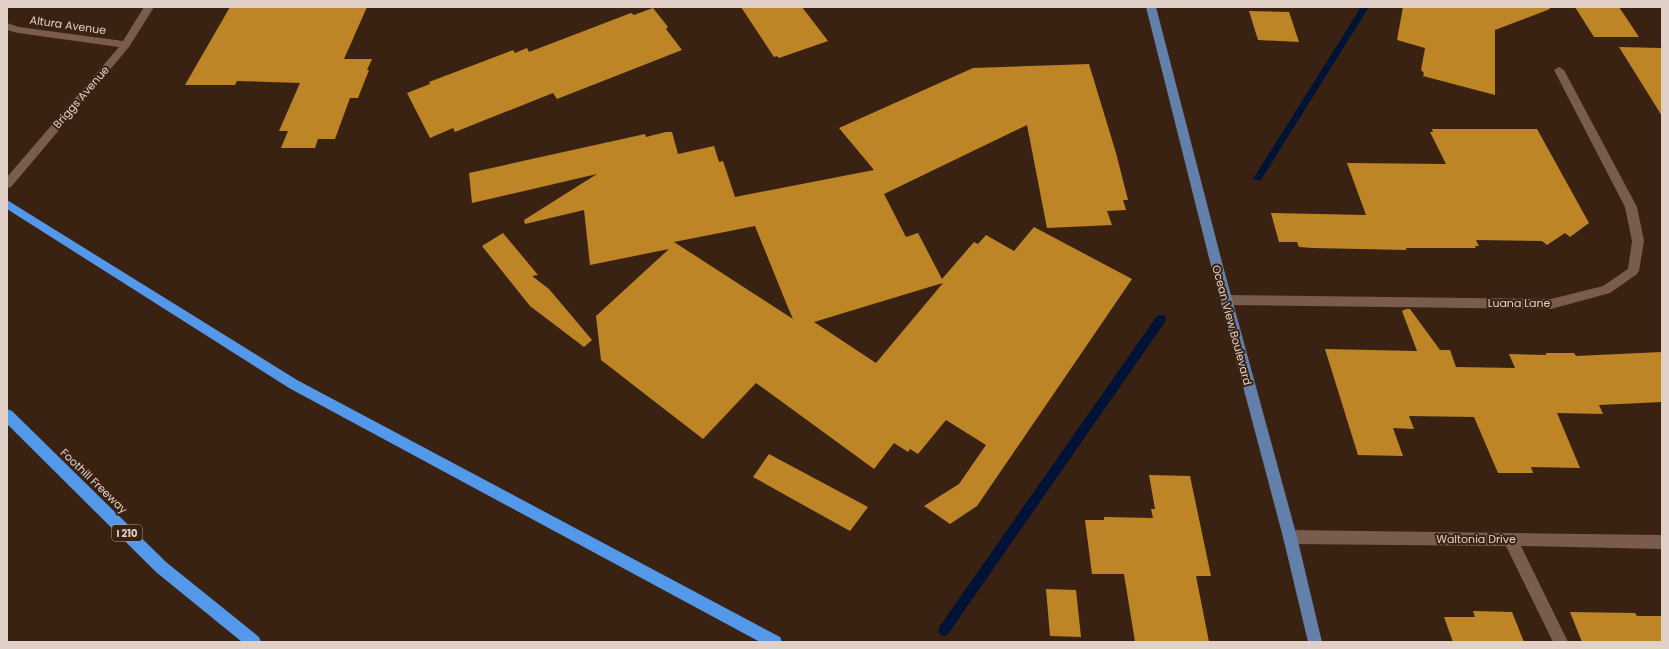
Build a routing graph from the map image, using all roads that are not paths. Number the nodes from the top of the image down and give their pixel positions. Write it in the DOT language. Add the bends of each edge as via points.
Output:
graph roads {
  1 [pos="150,7"];
  2 [pos="1151,7"];
  3 [pos="7,26"];
  4 [pos="126,45"];
  5 [pos="1559,70"];
  6 [pos="7,184"];
  7 [pos="7,204"];
  8 [pos="1226,300"];
  9 [pos="7,416"];
  10 [pos="1290,537"];
  11 [pos="1510,539"];
  12 [pos="1662,542"];
  13 [pos="254,642"];
  14 [pos="775,642"];
  15 [pos="1315,642"];
  16 [pos="1560,642"];
  1 -- 4 [label="street, Briggs Avenue"];
  2 -- 8 [label="main road, Ocean View Boulevard"];
  3 -- 4 [label="street, Altura Avenue" via="18,30"];
  4 -- 6 [label="street, Briggs Avenue"];
  5 -- 8 [label="street, Luana Lane" via="1631,206 1638,241 1633,271 1606,290 1551,304"];
  7 -- 14 [label="highway" via="293,384"];
  8 -- 10 [label="main road, Ocean View Boulevard"];
  9 -- 13 [label="highway, Foothill Freeway / I 210" via="161,567"];
  10 -- 11 [label="street, Waltonia Drive"];
  10 -- 15 [label="main road, Ocean View Boulevard"];
  11 -- 12 [label="street, Waltonia Drive"];
  11 -- 16 [label="street"];
}
